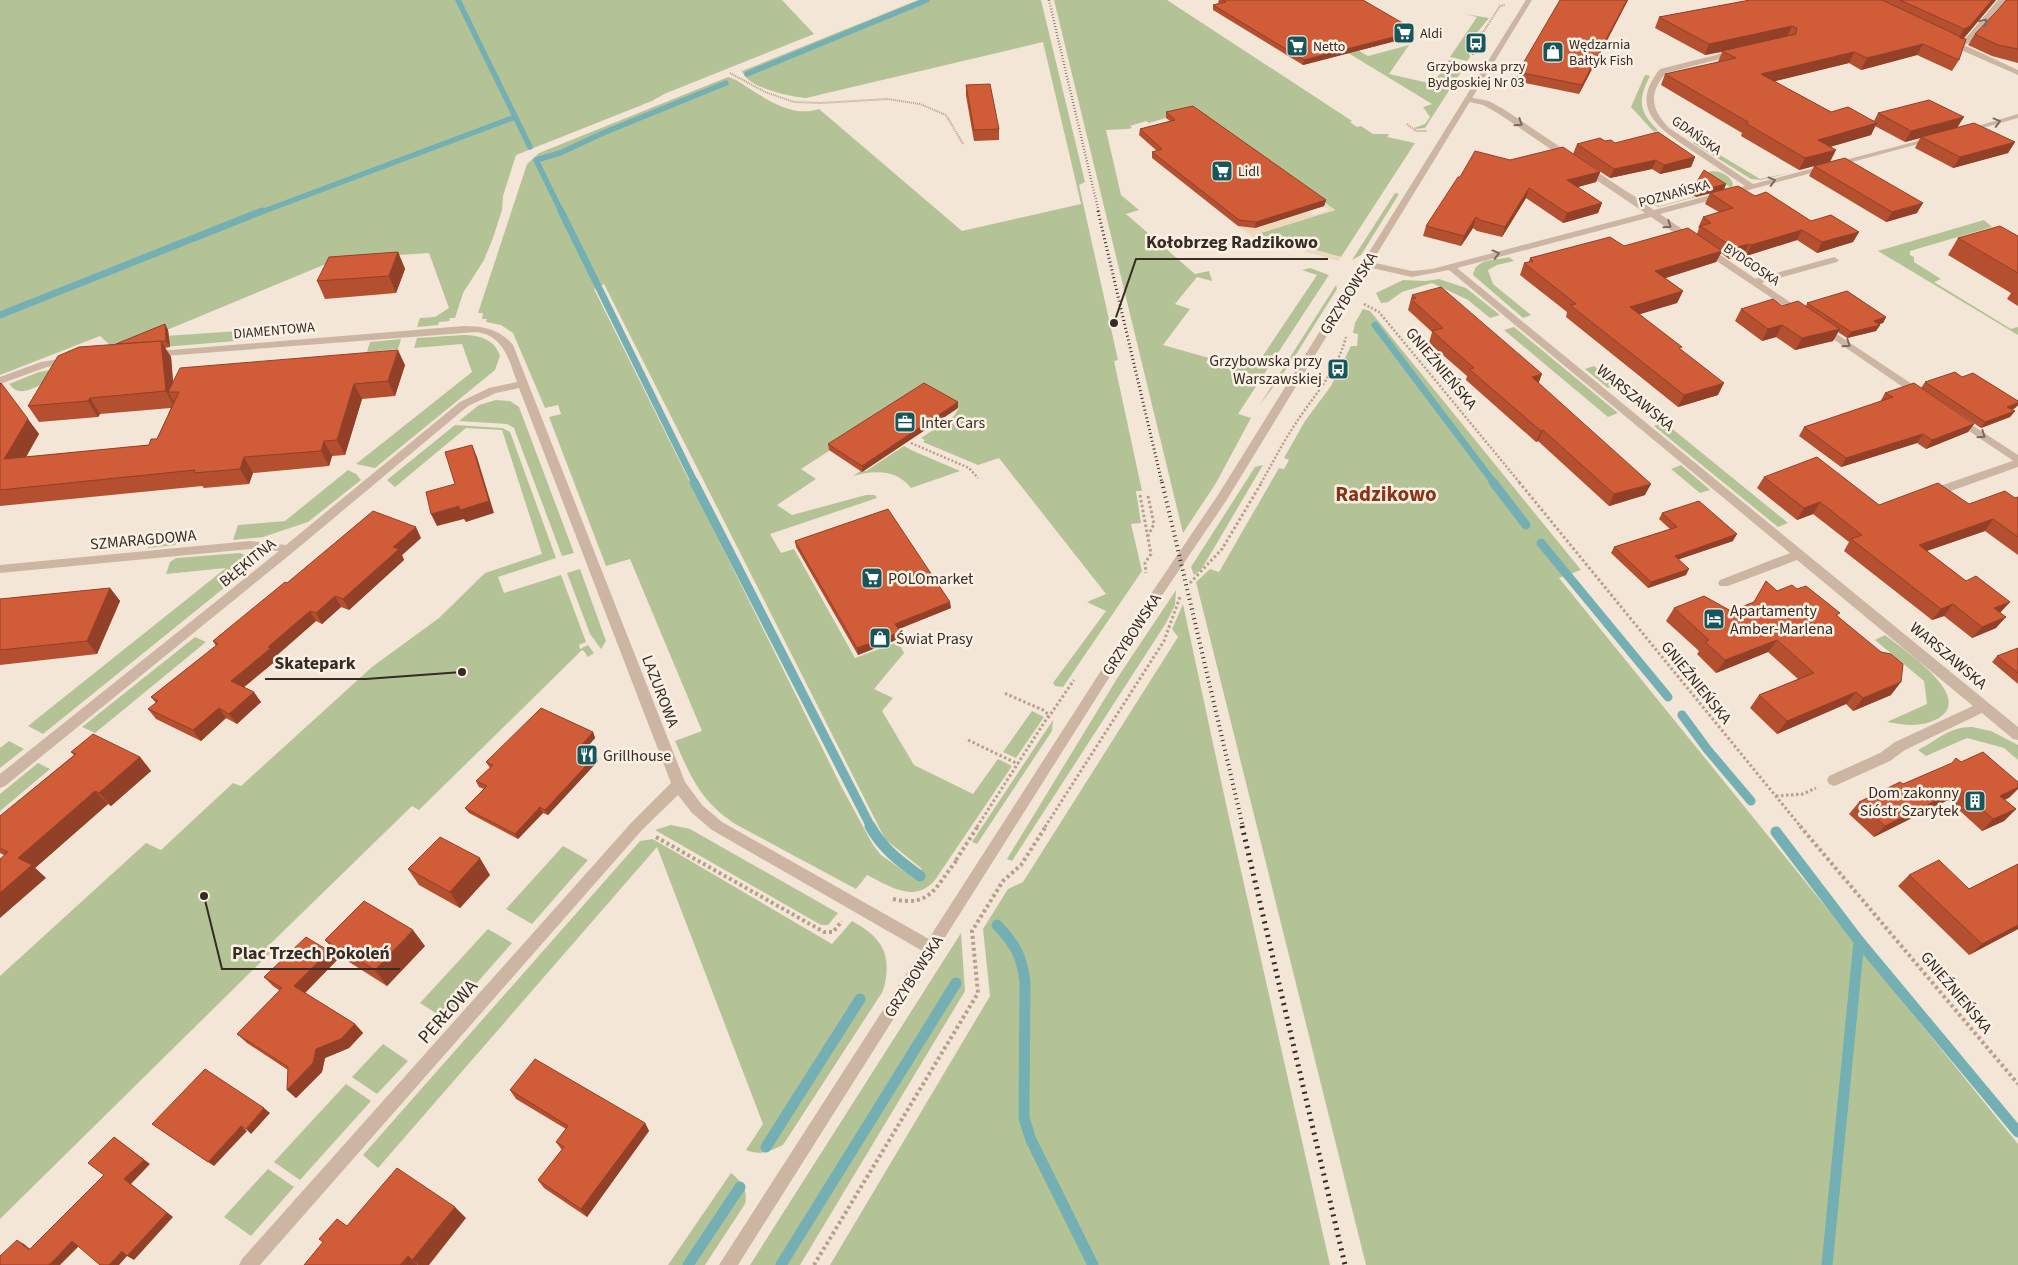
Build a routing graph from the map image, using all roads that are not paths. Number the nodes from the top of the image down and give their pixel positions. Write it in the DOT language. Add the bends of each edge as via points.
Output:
graph roads {
  1 [pos="1528,0"];
  2 [pos="2002,0"];
  3 [pos="1943,38"];
  4 [pos="1958,46"];
  5 [pos="1749,50"];
  6 [pos="2018,73"];
  7 [pos="1468,99"];
  8 [pos="2018,116"];
  9 [pos="1752,187"];
  10 [pos="1651,213"];
  11 [pos="1834,260"];
  12 [pos="1366,264"];
  13 [pos="1450,267"];
  14 [pos="1754,282"];
  15 [pos="145,354"];
  16 [pos="86,359"];
  17 [pos="0,381"];
  18 [pos="522,384"];
  19 [pos="1931,401"];
  20 [pos="1947,412"];
  21 [pos="2018,461"];
  22 [pos="1944,489"];
  23 [pos="288,550"];
  24 [pos="1800,554"];
  25 [pos="0,568"];
  26 [pos="1724,583"];
  27 [pos="1983,706"];
  28 [pos="2018,735"];
  29 [pos="1834,780"];
  30 [pos="0,782"];
  31 [pos="679,786"];
  32 [pos="931,948"];
  33 [pos="248,1265"];
  34 [pos="728,1265"];
  1 -- 7 [label="street, GRZYBOWSKA"];
  4 -- 2 [label="street, one-way" via="1968,41"];
  3 -- 4 [label="street"];
  4 -- 6 [label="street"];
  5 -- 9 [label="street, GDAŃSKA" via="1663,71 1654,84 1649,105 1666,130"];
  7 -- 10 [label="street, BYDGOSKA, one-way" via="1502,112"];
  7 -- 12 [label="street, GRZYBOWSKA"];
  9 -- 8 [label="street, POZNAŃSKA, one-way"];
  9 -- 10 [label="street, POZNAŃSKA"];
  13 -- 10 [label="street, POZNAŃSKA, one-way"];
  10 -- 14 [label="street, BYDGOSKA, one-way"];
  11 -- 14 [label="street"];
  12 -- 13 [label="street, POZNAŃSKA" via="1412,274"];
  12 -- 32 [label="street, GRZYBOWSKA" via="1222,498 1144,613"];
  13 -- 24 [label="street, WARSZAWSKA"];
  14 -- 19 [label="street, BYDGOSKA, one-way"];
  15 -- 18 [label="street, DIAMENTOWA" via="476,329 500,336 508,345"];
  16 -- 17 [label="street" via="45,364"];
  18 -- 23 [label="street, BŁĘKITNA" via="493,390 464,404"];
  18 -- 31 [label="street, LAZUROWA"];
  20 -- 21 [label="street, one-way"];
  21 -- 22 [label="street"];
  23 -- 25 [label="street, SZMARAGDOWA" via="250,545"];
  23 -- 30 [label="street, BŁĘKITNA"];
  24 -- 26 [label="street"];
  24 -- 27 [label="street, WARSZAWSKA"];
  27 -- 28 [label="street, WARSZAWSKA"];
  27 -- 29 [label="street, WARSZAWSKA" via="1900,746 1885,758"];
  31 -- 32 [label="street, LAZUROWA" via="697,809 723,830"];
  31 -- 33 [label="street, PERŁOWA" via="638,826"];
  32 -- 34 [label="street, GRZYBOWSKA"];
}
